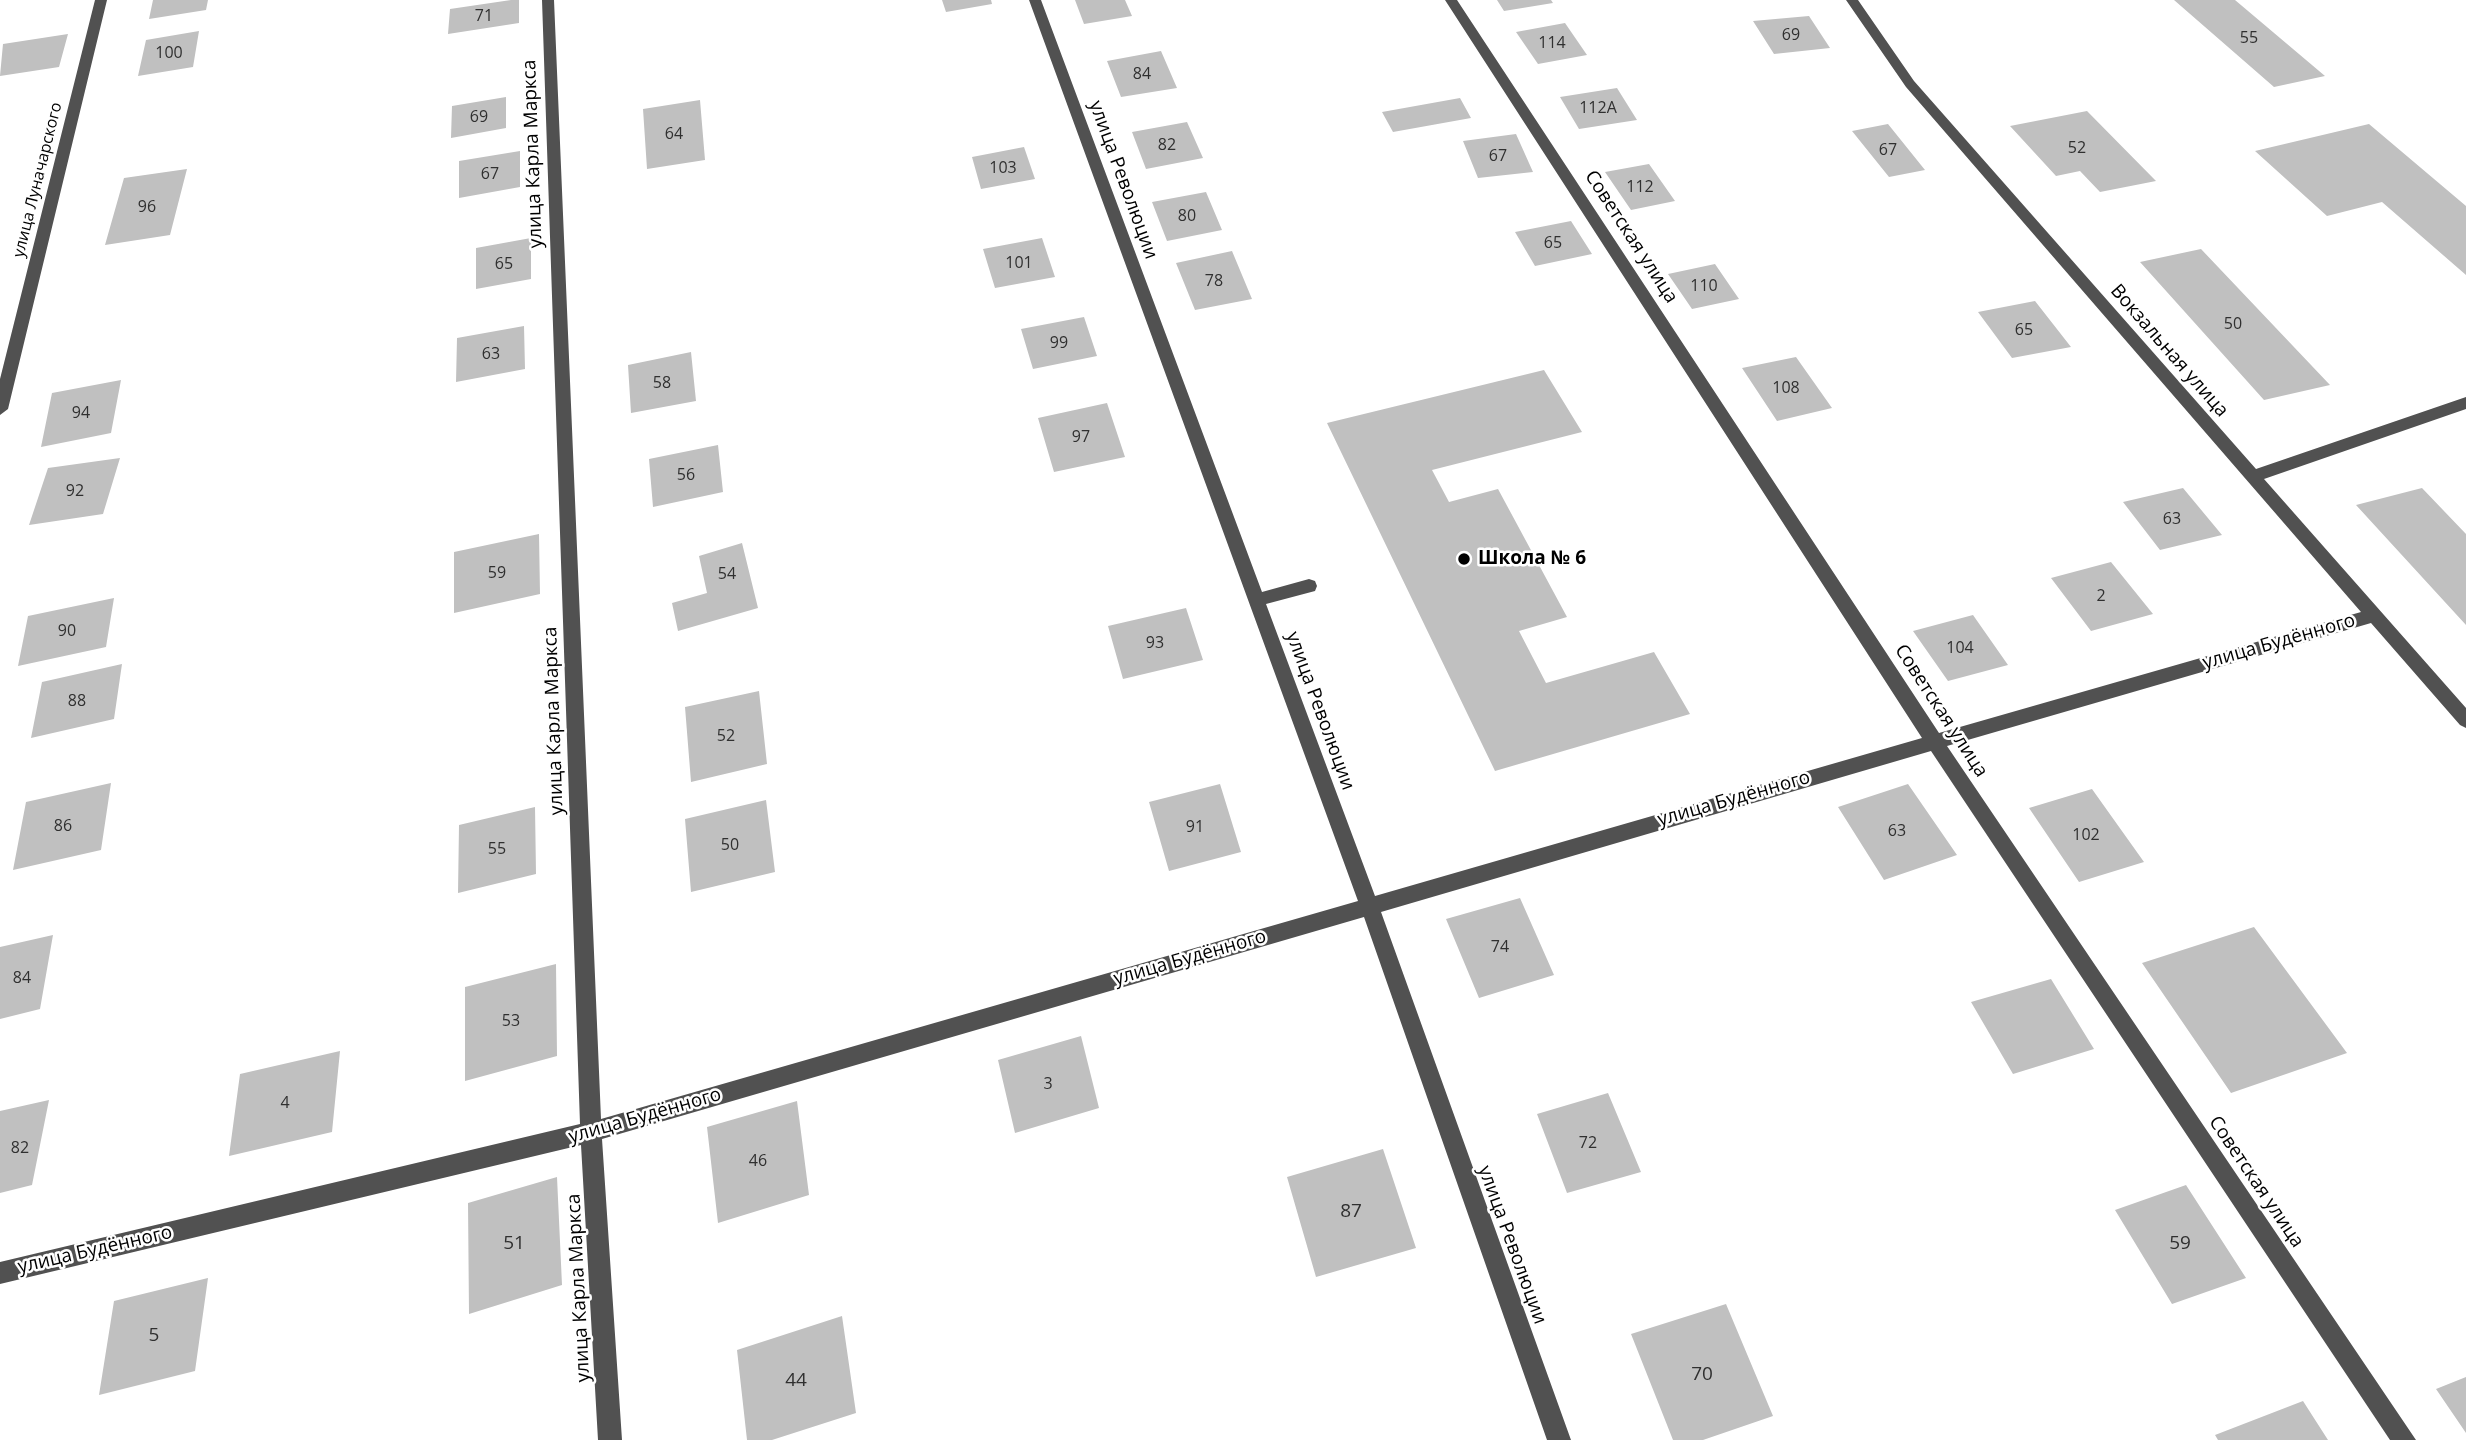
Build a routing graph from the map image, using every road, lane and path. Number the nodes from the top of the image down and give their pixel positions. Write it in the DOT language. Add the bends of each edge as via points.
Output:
graph roads {
  1 [pos="101,0"];
  2 [pos="548,0"];
  3 [pos="1035,0"];
  4 [pos="1451,0"];
  5 [pos="1852,0"];
  6 [pos="2466,402"];
  7 [pos="0,409"];
  8 [pos="2252,477"];
  9 [pos="1310,586"];
  10 [pos="1256,600"];
  11 [pos="2373,615"];
  12 [pos="2466,720"];
  13 [pos="1934,740"];
  14 [pos="1369,905"];
  15 [pos="591,1132"];
  16 [pos="0,1273"];
  17 [pos="610,1440"];
  18 [pos="1559,1440"];
  19 [pos="2404,1440"];
  1 -- 7 [label="street, улица Луначарского"];
  2 -- 15 [label="street, улица Карла Маркса"];
  3 -- 10 [label="street, улица Революции"];
  4 -- 13 [label="street, Советская улица"];
  5 -- 8 [label="street, Вокзальная улица" via="1910,84"];
  6 -- 8 [label="street"];
  8 -- 11 [label="street, Вокзальная улица"];
  9 -- 10 [label="street"];
  10 -- 14 [label="street, улица Революции"];
  11 -- 12 [label="street, Вокзальная улица"];
  11 -- 13 [label="street, улица Будённого"];
  13 -- 14 [label="street, улица Будённого"];
  13 -- 19 [label="street, Советская улица"];
  14 -- 15 [label="street, улица Будённого"];
  14 -- 18 [label="street, улица Революции"];
  15 -- 16 [label="street, улица Будённого"];
  15 -- 17 [label="street, улица Карла Маркса"];
}
